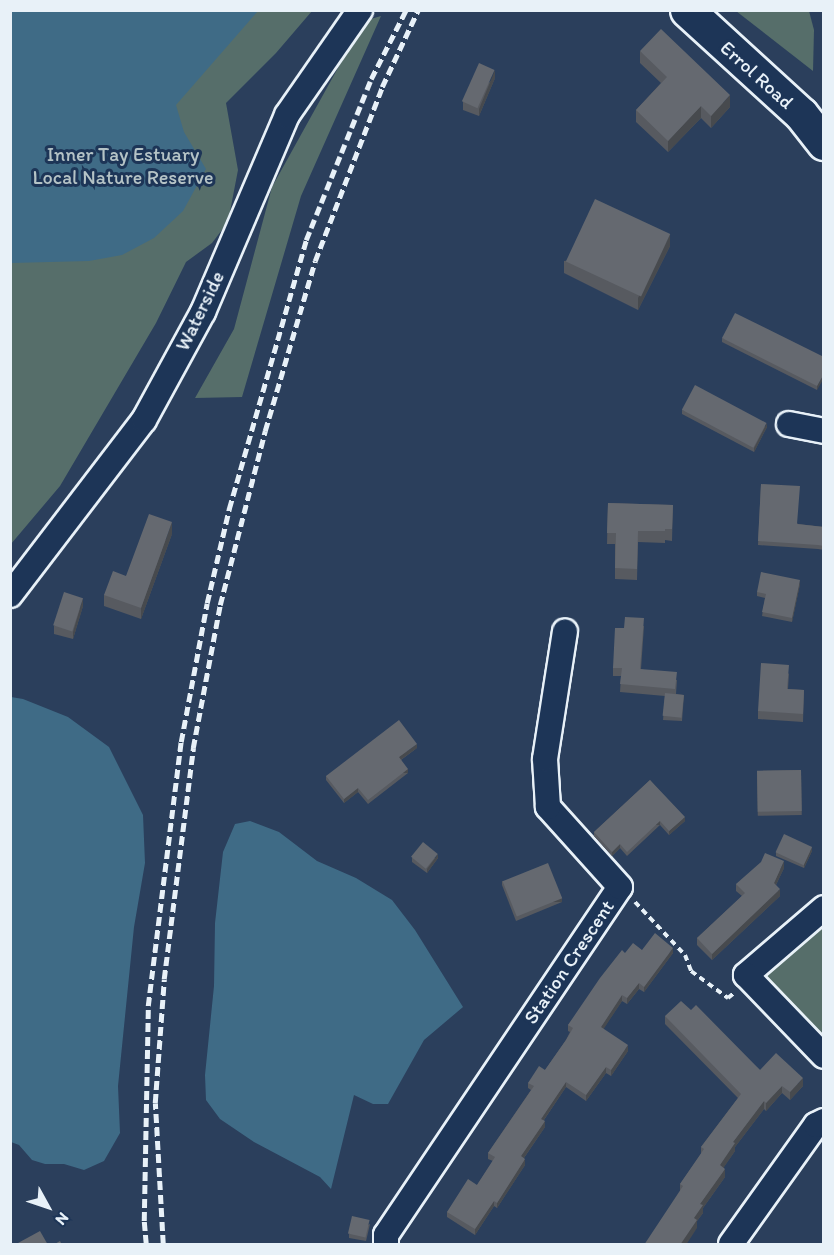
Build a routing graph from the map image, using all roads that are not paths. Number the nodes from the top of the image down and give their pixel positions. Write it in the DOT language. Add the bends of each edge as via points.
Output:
graph roads {
  1 [pos="360,10"];
  2 [pos="687,10"];
  3 [pos="824,143"];
  4 [pos="789,424"];
  5 [pos="824,431"];
  6 [pos="10,595"];
  7 [pos="565,632"];
  8 [pos="824,908"];
  9 [pos="824,1056"];
  10 [pos="824,1121"];
  11 [pos="386,1245"];
  12 [pos="731,1245"];
  1 -- 6 [label="street, Waterside" via="287,115 203,312 144,420"];
  2 -- 3 [label="street, Errol Road" via="801,114"];
  4 -- 5 [label="street"];
  7 -- 11 [label="street, Station Crescent" via="545,759 548,807 620,887 386,1235"];
  8 -- 9 [label="street" via="746,975"];
  10 -- 12 [label="street" via="816,1125"];
}
